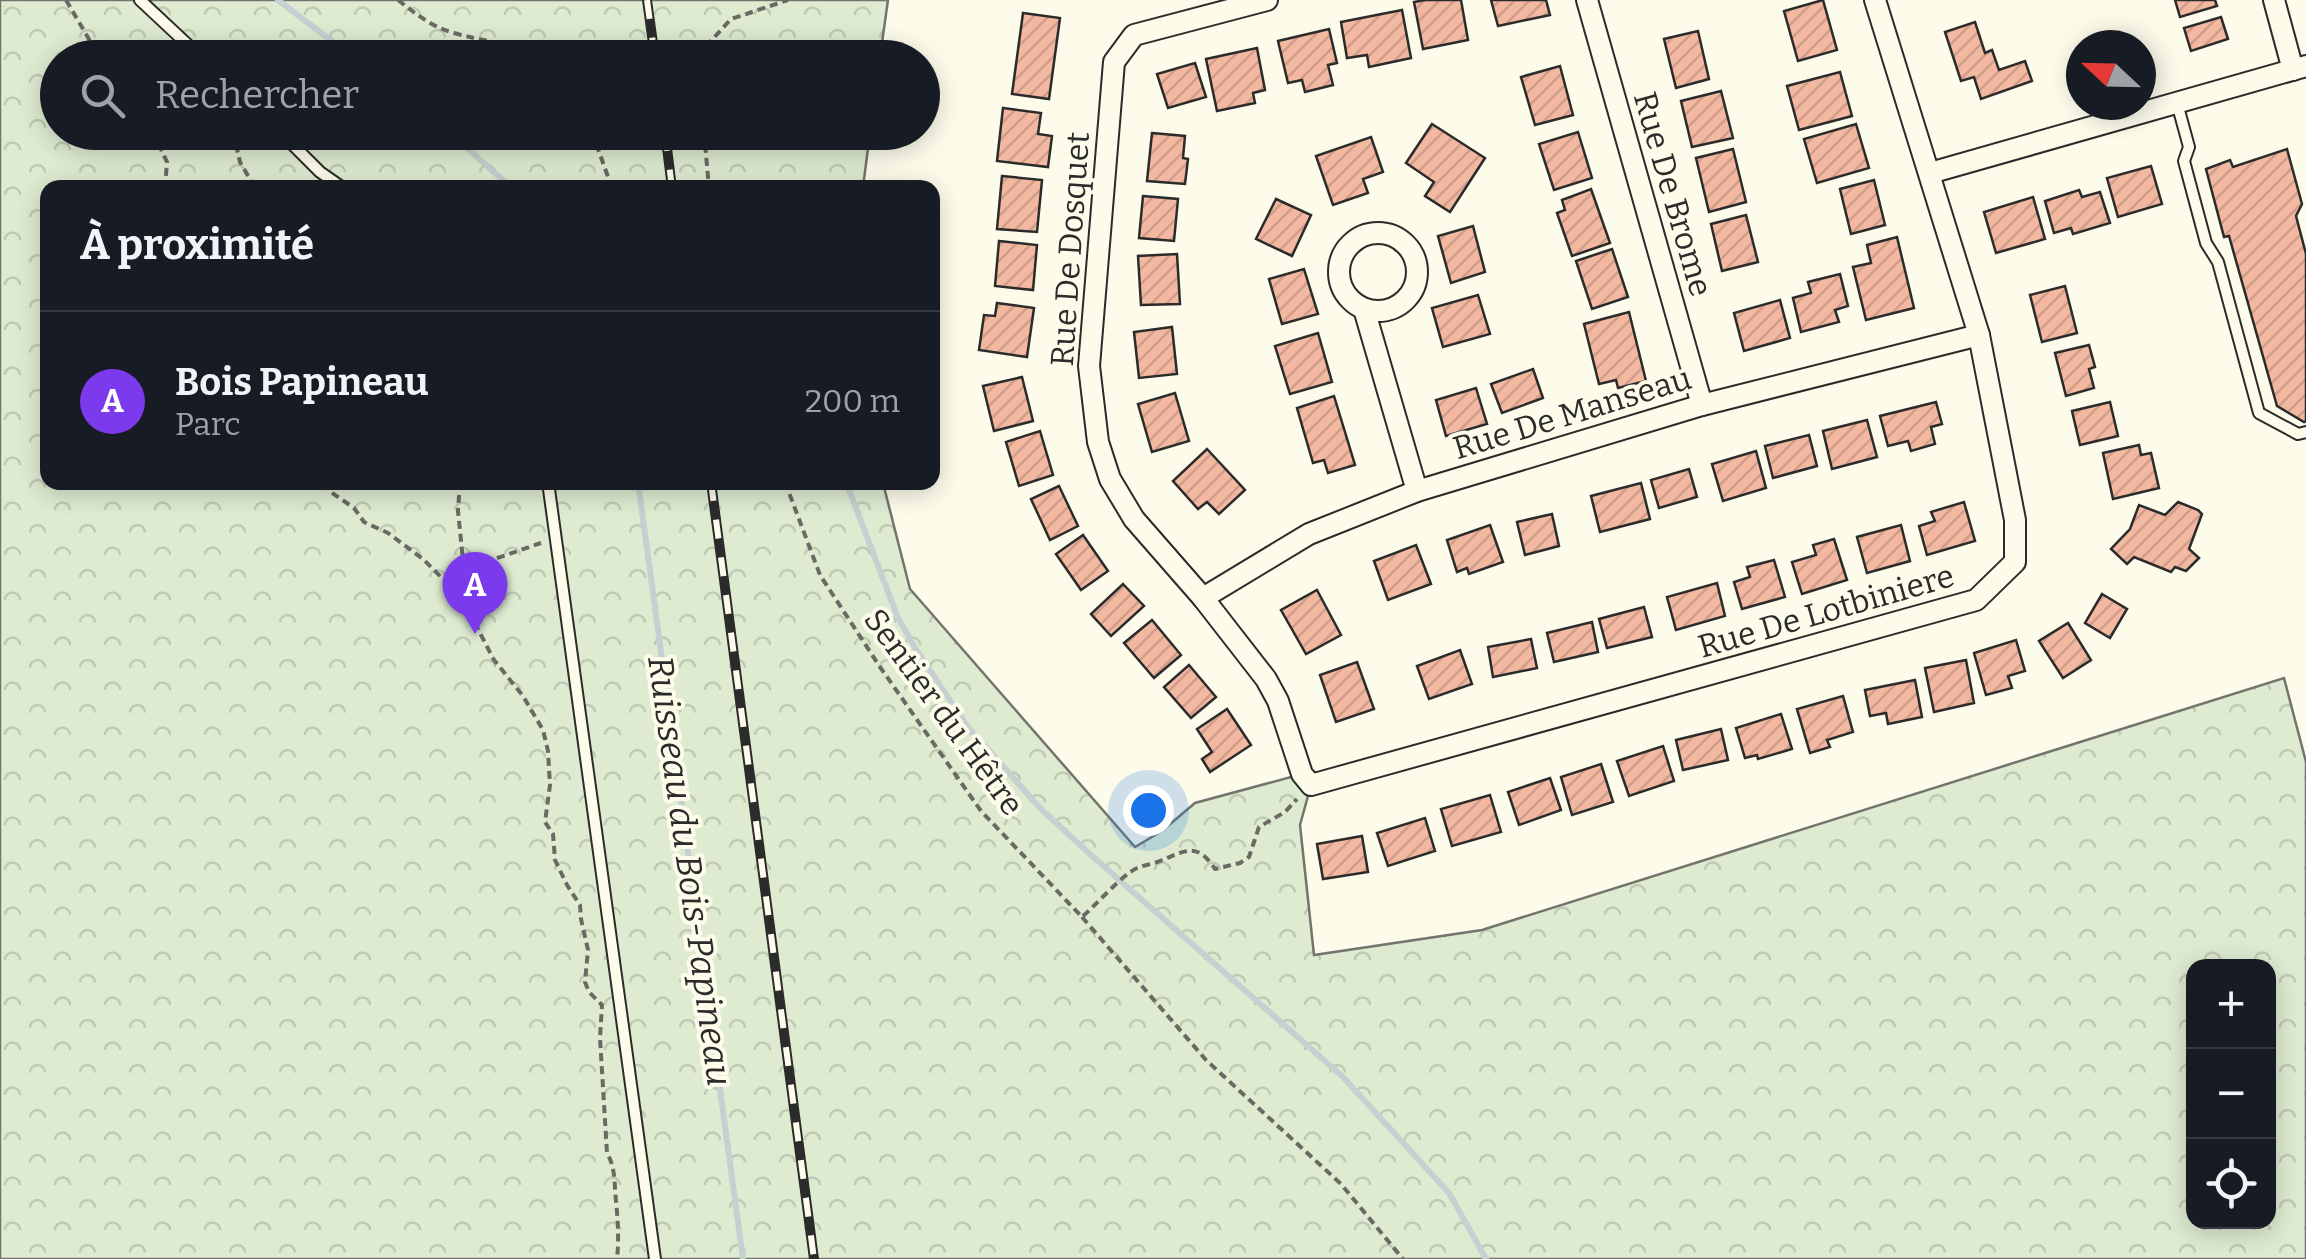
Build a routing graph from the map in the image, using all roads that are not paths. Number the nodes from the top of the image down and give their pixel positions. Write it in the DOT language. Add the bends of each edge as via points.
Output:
graph roads {
  1 [pos="140,0"];
  2 [pos="1268,0"];
  3 [pos="1587,0"];
  4 [pos="1875,0"];
  5 [pos="2274,0"];
  6 [pos="183,40"];
  7 [pos="2299,68"];
  8 [pos="2177,103"];
  9 [pos="298,150"];
  10 [pos="1930,173"];
  11 [pos="332,180"];
  12 [pos="1364,309"];
  13 [pos="1979,335"];
  14 [pos="1702,405"];
  15 [pos="2306,432"];
  16 [pos="549,490"];
  17 [pos="1417,491"];
  18 [pos="1203,598"];
  19 [pos="1311,785"];
  20 [pos="655,1259"];
  1 -- 6 [label="lane"];
  2 -- 18 [label="street, Rue De Dosquet" via="1134,35 1114,62 1090,366 1098,442 1134,519"];
  3 -- 14 [label="street, Rue De Brome"];
  4 -- 10 [label="street, Rue De Lotbiniere"];
  5 -- 7 [label="street"];
  7 -- 8 [label="street"];
  8 -- 10 [label="street"];
  8 -- 15 [label="lane" via="2189,147 2184,161 2259,413"];
  9 -- 11 [label="lane"];
  10 -- 13 [label="street, Rue De Lotbiniere"];
  12 -- 17 [label="street"];
  13 -- 14 [label="street, Rue De Manseau"];
  13 -- 19 [label="street, Rue De Lotbiniere" via="2015,520 2015,562 1976,600"];
  14 -- 17 [label="street, Rue De Manseau"];
  16 -- 20 [label="lane"];
  17 -- 18 [label="street, Rue De Manseau" via="1309,534"];
  18 -- 19 [label="street, Rue De Dosquet" via="1266,678"];
}
